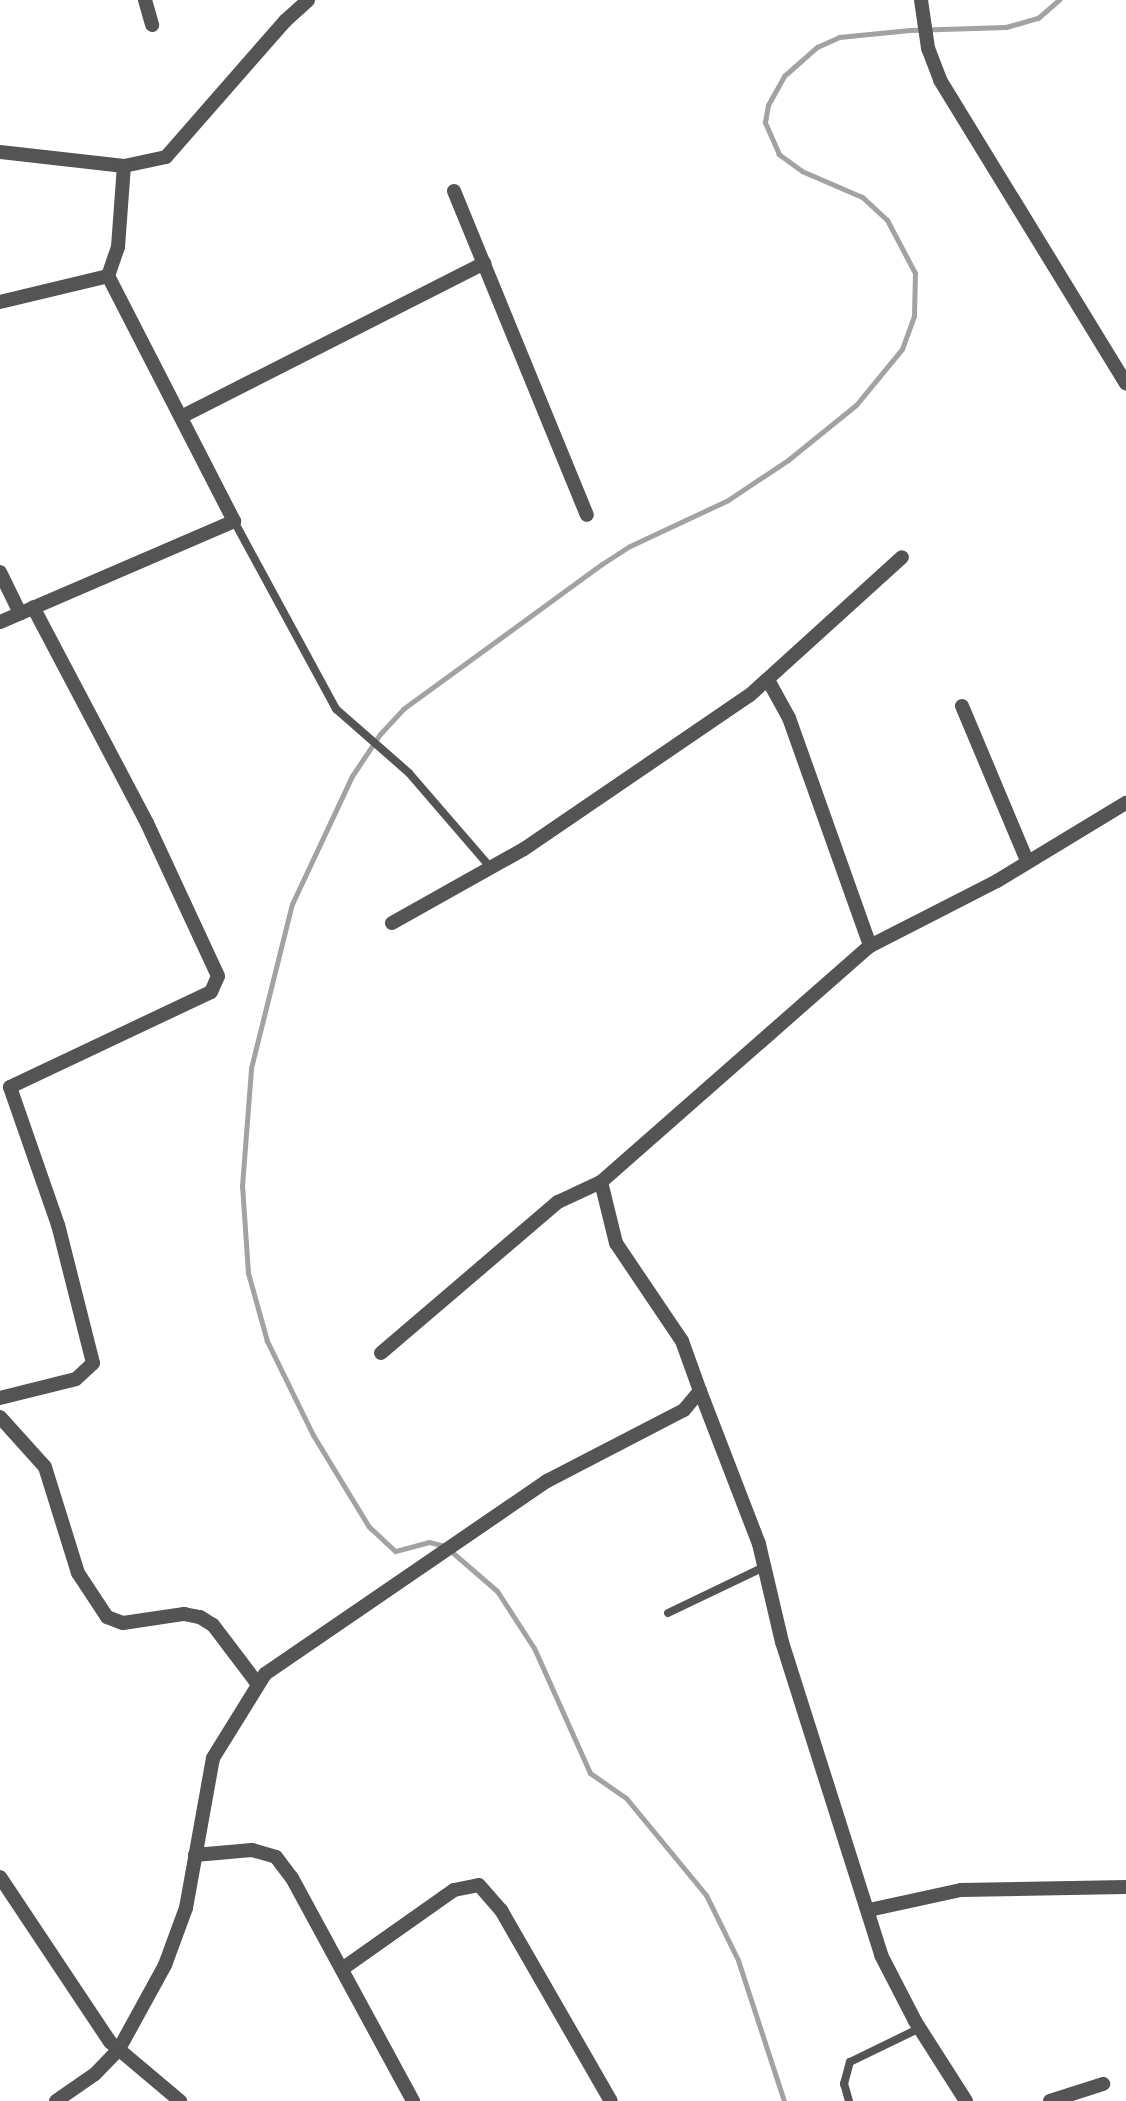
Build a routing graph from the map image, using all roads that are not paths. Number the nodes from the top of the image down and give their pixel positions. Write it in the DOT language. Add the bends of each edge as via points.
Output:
graph roads {
  1 [pos="146,0"];
  2 [pos="308,0"];
  3 [pos="922,7"];
  4 [pos="152,26"];
  5 [pos="0,152"];
  6 [pos="124,166"];
  7 [pos="454,191"];
  8 [pos="484,263"];
  9 [pos="108,276"];
  10 [pos="0,302"];
  11 [pos="1126,384"];
  12 [pos="182,416"];
  13 [pos="587,515"];
  14 [pos="234,521"];
  15 [pos="902,557"];
  16 [pos="0,572"];
  17 [pos="27,610"];
  18 [pos="0,622"];
  19 [pos="768,680"];
  20 [pos="962,706"];
  21 [pos="1126,803"];
  22 [pos="1027,861"];
  23 [pos="490,867"];
  24 [pos="392,922"];
  25 [pos="870,946"];
  26 [pos="600,1182"];
  27 [pos="381,1354"];
  28 [pos="700,1391"];
  29 [pos="0,1398"];
  30 [pos="0,1418"];
  31 [pos="766,1566"];
  32 [pos="668,1614"];
  33 [pos="257,1684"];
  34 [pos="195,1855"];
  35 [pos="0,1877"];
  36 [pos="1126,1887"];
  37 [pos="869,1910"];
  38 [pos="342,1969"];
  39 [pos="920,2028"];
  40 [pos="119,2049"];
  41 [pos="1103,2084"];
  42 [pos="56,2101"];
  43 [pos="180,2101"];
  44 [pos="413,2101"];
  45 [pos="611,2101"];
  46 [pos="849,2101"];
  47 [pos="966,2101"];
  48 [pos="1050,2101"];
  1 -- 4 [label="street"];
  2 -- 6 [label="street" via="166,158"];
  3 -- 11 [label="street" via="928,48 959,114"];
  5 -- 6 [label="street"];
  6 -- 9 [label="street" via="118,247"];
  7 -- 8 [label="street"];
  8 -- 12 [label="street"];
  8 -- 13 [label="street"];
  9 -- 10 [label="street"];
  9 -- 12 [label="street"];
  12 -- 14 [label="street"];
  14 -- 17 [label="street"];
  14 -- 23 [label="lane" via="336,710 394,760"];
  15 -- 19 [label="street"];
  16 -- 17 [label="street"];
  17 -- 18 [label="street"];
  17 -- 29 [label="street" via="146,823 218,976 210,992 10,1087 58,1225 93,1363 76,1379"];
  19 -- 23 [label="street" via="598,802"];
  19 -- 25 [label="street" via="790,718"];
  20 -- 22 [label="street"];
  21 -- 22 [label="street"];
  22 -- 25 [label="street"];
  23 -- 24 [label="street"];
  25 -- 26 [label="street"];
  26 -- 27 [label="street" via="558,1202"];
  26 -- 28 [label="street" via="616,1243 682,1341"];
  28 -- 31 [label="street"];
  28 -- 33 [label="street" via="684,1410 548,1481"];
  30 -- 33 [label="street" via="45,1467 78,1572 107,1617 200,1617"];
  31 -- 32 [label="lane"];
  31 -- 37 [label="street" via="787,1656"];
  33 -- 34 [label="street" via="213,1758"];
  34 -- 38 [label="street" via="252,1850 276,1858"];
  34 -- 40 [label="street" via="176,1938"];
  35 -- 40 [label="street"];
  36 -- 37 [label="street" via="961,1890"];
  37 -- 39 [label="street" via="881,1954"];
  38 -- 44 [label="street"];
  38 -- 45 [label="street" via="454,1890 479,1884 501,1910"];
  39 -- 46 [label="lane" via="850,2062 844,2084"];
  39 -- 47 [label="street"];
  40 -- 42 [label="street"];
  40 -- 43 [label="street"];
  41 -- 48 [label="street"];
}
